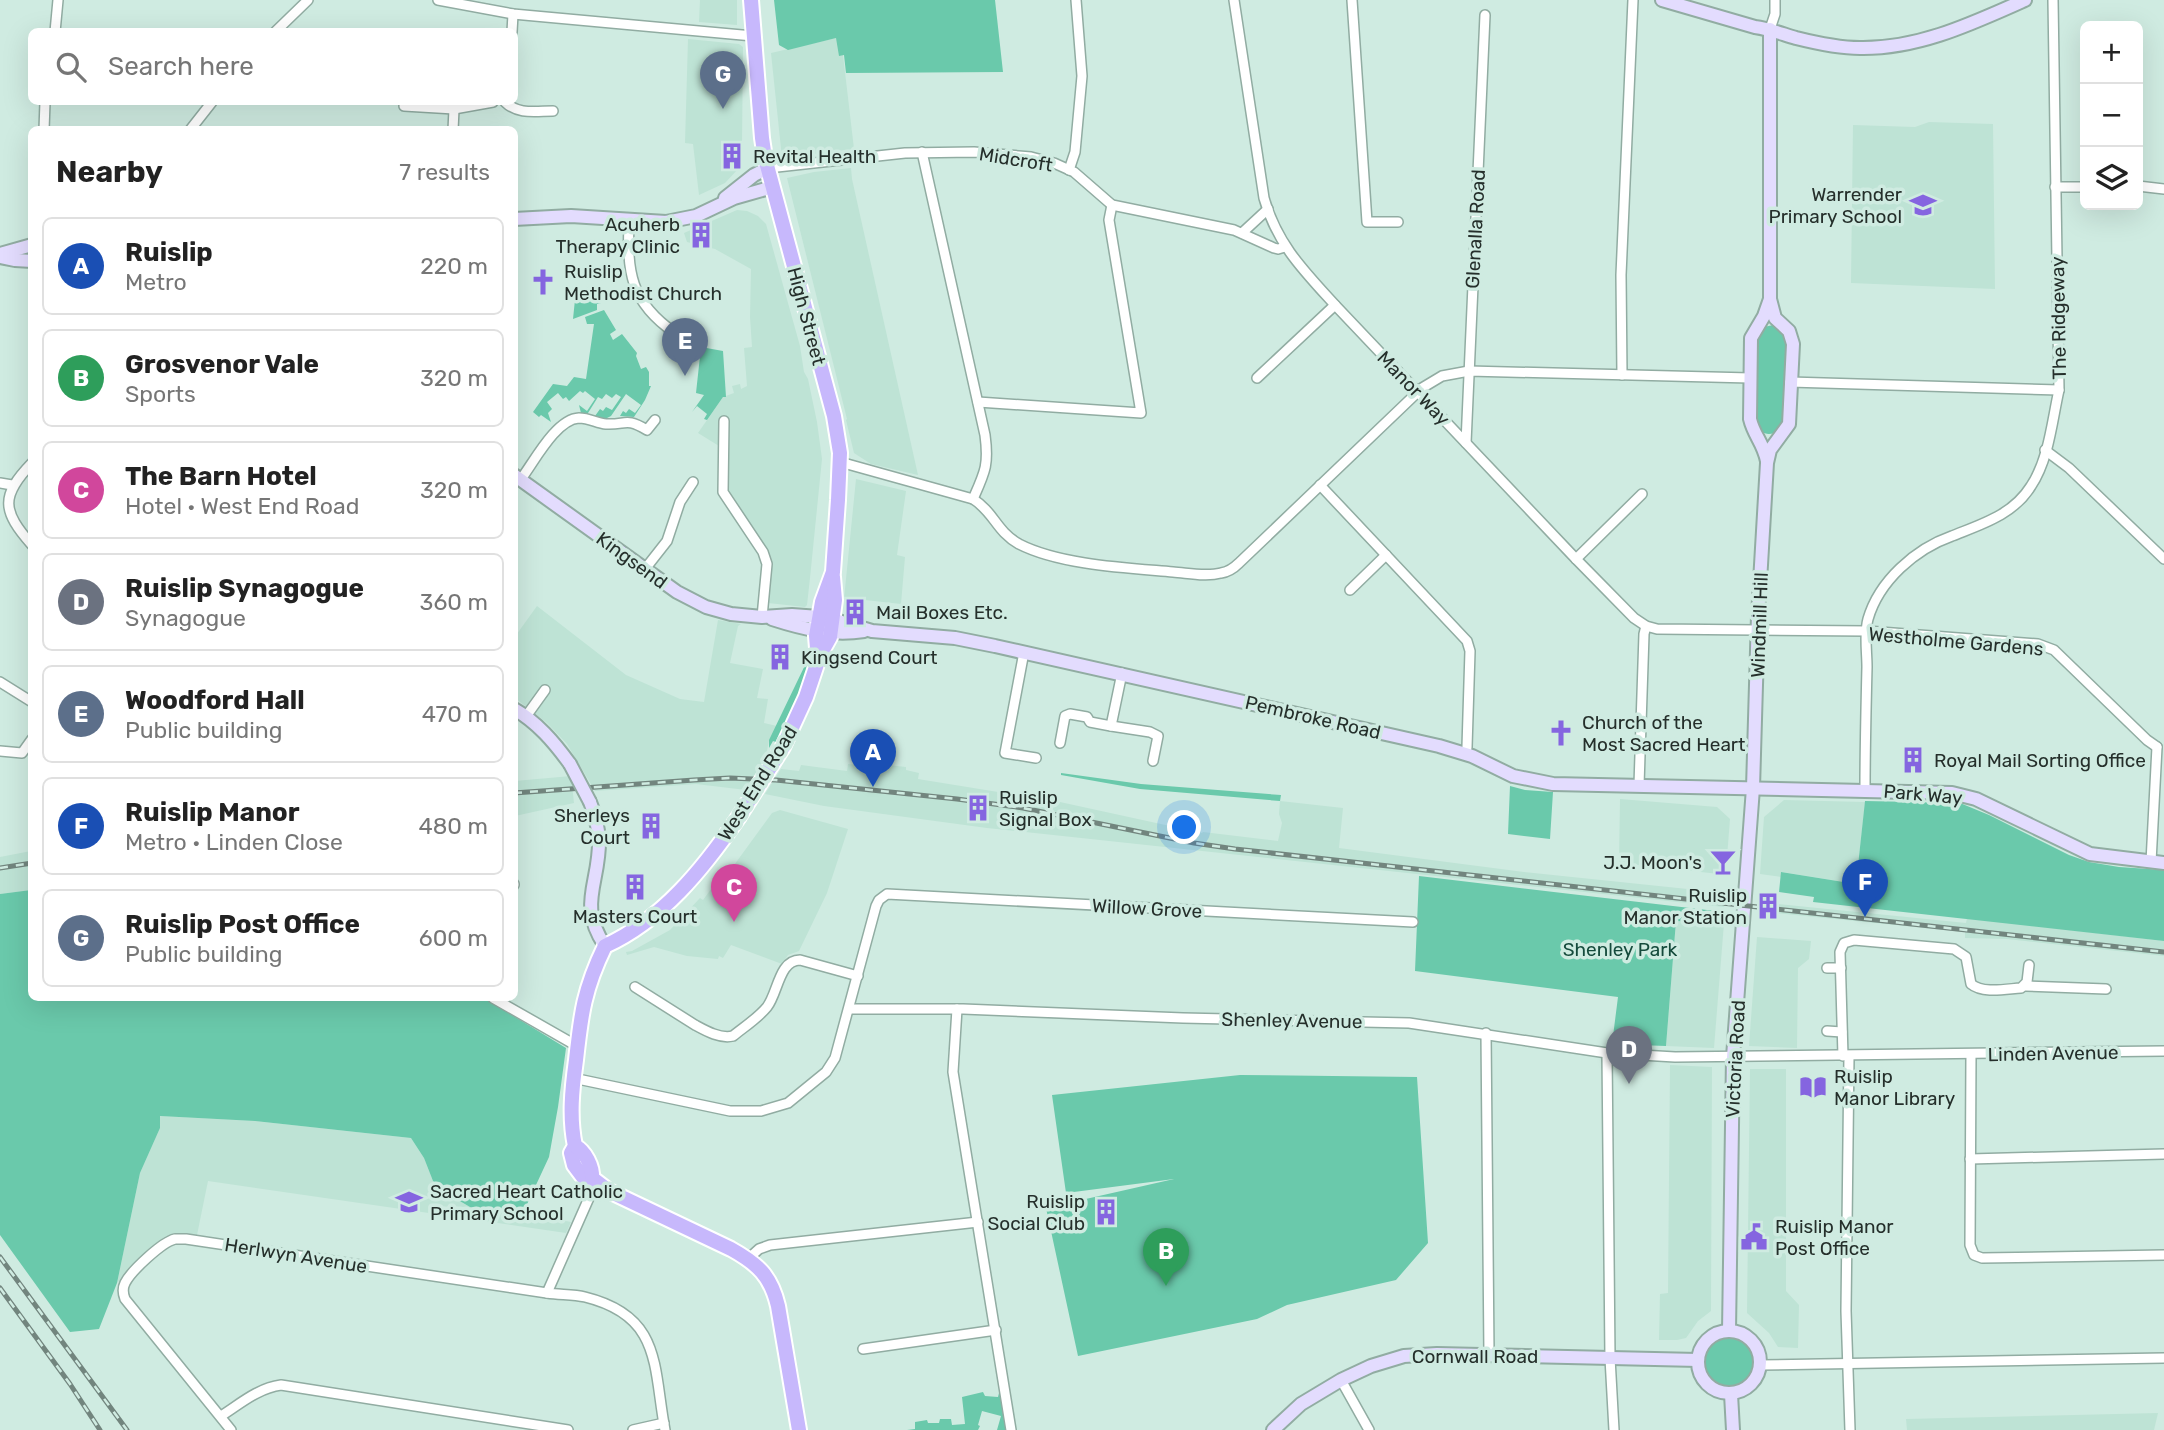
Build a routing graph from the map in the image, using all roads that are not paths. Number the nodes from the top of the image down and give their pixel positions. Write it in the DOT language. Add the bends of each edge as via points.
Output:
graph roads {
  1 [pos="58,0"];
  2 [pos="308,0"];
  3 [pos="438,0"];
  4 [pos="751,0"];
  5 [pos="1076,0"];
  6 [pos="1234,0"];
  7 [pos="1352,0"];
  8 [pos="1633,0"];
  9 [pos="1662,0"];
  10 [pos="1775,0"];
  11 [pos="2025,0"];
  12 [pos="2053,0"];
  13 [pos="513,14"];
  14 [pos="1485,15"];
  15 [pos="55,28"];
  16 [pos="279,28"];
  17 [pos="512,28"];
  18 [pos="1770,29"];
  19 [pos="754,36"];
  20 [pos="45,105"];
  21 [pos="210,105"];
  22 [pos="476,105"];
  23 [pos="509,105"];
  24 [pos="404,106"];
  25 [pos="454,109"];
  26 [pos="553,111"];
  27 [pos="44,126"];
  28 [pos="193,126"];
  29 [pos="453,126"];
  30 [pos="922,152"];
  31 [pos="768,168"];
  32 [pos="1069,170"];
  33 [pos="773,187"];
  34 [pos="2055,187"];
  35 [pos="2080,187"];
  36 [pos="2143,187"];
  37 [pos="2164,189"];
  38 [pos="717,205"];
  39 [pos="1112,205"];
  40 [pos="1268,209"];
  41 [pos="518,219"];
  42 [pos="629,221"];
  43 [pos="1398,222"];
  44 [pos="1242,233"];
  45 [pos="1285,247"];
  46 [pos="28,248"];
  47 [pos="0,256"];
  48 [pos="28,258"];
  49 [pos="1770,299"];
  50 [pos="1335,304"];
  51 [pos="675,333"];
  52 [pos="1469,371"];
  53 [pos="1622,375"];
  54 [pos="1257,378"];
  55 [pos="1750,378"];
  56 [pos="1790,382"];
  57 [pos="2059,390"];
  58 [pos="1418,392"];
  59 [pos="978,402"];
  60 [pos="655,420"];
  61 [pos="724,421"];
  62 [pos="1466,443"];
  63 [pos="2045,450"];
  64 [pos="841,462"];
  65 [pos="1767,463"];
  66 [pos="28,467"];
  67 [pos="518,477"];
  68 [pos="693,482"];
  69 [pos="0,483"];
  70 [pos="12,485"];
  71 [pos="1320,485"];
  72 [pos="1642,494"];
  73 [pos="973,499"];
  74 [pos="28,539"];
  75 [pos="2163,554"];
  76 [pos="1386,555"];
  77 [pos="1576,559"];
  78 [pos="645,569"];
  79 [pos="1350,590"];
  80 [pos="762,617"];
  81 [pos="827,624"];
  82 [pos="1646,626"];
  83 [pos="1758,630"];
  84 [pos="1867,631"];
  85 [pos="1024,652"];
  86 [pos="1122,673"];
  87 [pos="0,682"];
  88 [pos="545,690"];
  89 [pos="28,700"];
  90 [pos="518,711"];
  91 [pos="527,715"];
  92 [pos="1111,726"];
  93 [pos="1060,743"];
  94 [pos="2161,746"];
  95 [pos="28,749"];
  96 [pos="0,751"];
  97 [pos="1466,754"];
  98 [pos="1036,758"];
  99 [pos="1153,761"];
  100 [pos="1639,785"];
  101 [pos="1754,788"];
  102 [pos="1865,789"];
  103 [pos="2158,862"];
  104 [pos="1413,922"];
  105 [pos="605,946"];
  106 [pos="2029,965"];
  107 [pos="1827,968"];
  108 [pos="1840,968"];
  109 [pos="858,976"];
  110 [pos="2025,986"];
  111 [pos="635,987"];
  112 [pos="2106,989"];
  113 [pos="498,1001"];
  114 [pos="849,1009"];
  115 [pos="957,1009"];
  116 [pos="1827,1031"];
  117 [pos="1842,1032"];
  118 [pos="1486,1034"];
  119 [pos="577,1046"];
  120 [pos="2164,1051"];
  121 [pos="1607,1053"];
  122 [pos="1971,1054"];
  123 [pos="1846,1056"];
  124 [pos="1733,1057"];
  125 [pos="573,1078"];
  126 [pos="2164,1154"];
  127 [pos="1970,1159"];
  128 [pos="594,1180"];
  129 [pos="978,1222"];
  130 [pos="2164,1255"];
  131 [pos="748,1259"];
  132 [pos="547,1293"];
  133 [pos="996,1330"];
  134 [pos="1729,1331"];
  135 [pos="863,1349"];
  136 [pos="1489,1354"];
  137 [pos="1610,1358"];
  138 [pos="2164,1358"];
  139 [pos="1698,1360"];
  140 [pos="1847,1364"];
  141 [pos="1761,1365"];
  142 [pos="1340,1380"];
  143 [pos="1731,1394"];
  144 [pos="221,1416"];
  145 [pos="665,1427"];
  146 [pos="231,1430"];
  147 [pos="568,1430"];
  148 [pos="633,1430"];
  149 [pos="799,1430"];
  150 [pos="1011,1430"];
  151 [pos="1273,1430"];
  152 [pos="1369,1430"];
  153 [pos="1614,1430"];
  154 [pos="1733,1430"];
  155 [pos="1850,1430"];
  1 -- 15 [label="street"];
  2 -- 16 [label="street"];
  3 -- 13 [label="street"];
  4 -- 19 [label="main road, High Street"];
  5 -- 32 [label="street" via="1082,76"];
  6 -- 40 [label="street, Manor Way"];
  7 -- 43 [label="street" via="1367,222"];
  8 -- 53 [label="street" via="1621,275"];
  9 -- 18 [label="street"];
  10 -- 18 [label="street"];
  11 -- 18 [label="street" via="1957,29 1895,45 1860,48"];
  12 -- 34 [label="street, The Ridgeway"];
  13 -- 17 [label="street"];
  13 -- 19 [label="street"];
  14 -- 52 [label="street, Glenalla Road"];
  18 -- 49 [label="street, Windmill Hill"];
  19 -- 31 [label="main road, High Street"];
  20 -- 27 [label="street"];
  21 -- 28 [label="street"];
  22 -- 25 [label="street"];
  23 -- 26 [label="street" via="520,111"];
  24 -- 25 [label="street"];
  25 -- 29 [label="street"];
  30 -- 31 [label="street, Midcroft"];
  30 -- 32 [label="street, Midcroft" via="1007,154 1045,160"];
  30 -- 59 [label="street"];
  31 -- 33 [label="main road, High Street"];
  31 -- 38 [label="street"];
  32 -- 39 [label="street, Midcroft"];
  33 -- 38 [label="street"];
  33 -- 64 [label="main road, High Street" via="834,416"];
  34 -- 35 [label="street"];
  34 -- 57 [label="street, The Ridgeway"];
  36 -- 37 [label="street"];
  38 -- 42 [label="street" via="682,220"];
  39 -- 44 [label="street, Midcroft"];
  39 -- 59 [label="street" via="1109,220 1141,413"];
  40 -- 44 [label="street"];
  40 -- 45 [label="street, Manor Way"];
  41 -- 42 [label="street" via="571,216"];
  42 -- 51 [label="street" via="629,262 635,286 649,310"];
  44 -- 45 [label="street, Midcroft" via="1274,248"];
  45 -- 50 [label="street, Manor Way"];
  46 -- 47 [label="street"];
  47 -- 48 [label="street"];
  49 -- 55 [label="street, Windmill Hill" via="1751,338"];
  49 -- 56 [label="street, Windmill Hill" via="1775,318 1789,331 1793,344"];
  50 -- 54 [label="street"];
  50 -- 58 [label="street, Manor Way"];
  52 -- 53 [label="street"];
  52 -- 58 [label="street" via="1443,376"];
  52 -- 62 [label="street, Glenalla Road"];
  53 -- 55 [label="street"];
  55 -- 65 [label="street, Windmill Hill" via="1750,419"];
  56 -- 57 [label="street"];
  56 -- 65 [label="street, Windmill Hill" via="1789,424 1770,450"];
  57 -- 63 [label="street, The Ridgeway"];
  58 -- 62 [label="street, Manor Way"];
  58 -- 71 [label="street"];
  59 -- 73 [label="street" via="988,461"];
  60 -- 67 [label="street" via="647,430 630,422 568,421"];
  61 -- 80 [label="street" via="723,492 767,564"];
  62 -- 77 [label="street, Manor Way"];
  63 -- 75 [label="street"];
  63 -- 84 [label="street, The Ridgeway" via="2030,488 2004,514 1932,544 1895,572 1880,595"];
  64 -- 73 [label="street"];
  64 -- 81 [label="main road, High Street"];
  65 -- 83 [label="street, Windmill Hill"];
  66 -- 70 [label="street"];
  67 -- 78 [label="street, Kingsend"];
  68 -- 78 [label="street" via="680,502 667,541"];
  69 -- 70 [label="street"];
  70 -- 74 [label="street" via="11,516"];
  71 -- 73 [label="street" via="1240,563 1207,574 1050,555 1009,538"];
  71 -- 76 [label="street"];
  72 -- 77 [label="street"];
  76 -- 79 [label="street"];
  76 -- 97 [label="street" via="1469,644"];
  77 -- 82 [label="street, Manor Way"];
  78 -- 80 [label="street, Kingsend" via="706,607"];
  80 -- 81 [label="street, Kingsend" via="802,615"];
  81 -- 85 [label="street, Pembroke Road" via="955,638"];
  81 -- 105 [label="main road, West End Road, bridge" via="806,697 783,747 738,818 657,913 634,932"];
  82 -- 83 [label="street"];
  82 -- 100 [label="street"];
  83 -- 84 [label="street, Westholme Gardens"];
  83 -- 101 [label="street, Windmill Hill"];
  84 -- 94 [label="street, Westholme Gardens" via="2038,644 2053,650 2147,740"];
  84 -- 102 [label="street, The Ridgeway"];
  85 -- 86 [label="street, Pembroke Road"];
  85 -- 98 [label="street" via="1005,753"];
  86 -- 92 [label="street"];
  86 -- 97 [label="street, Pembroke Road"];
  87 -- 89 [label="street"];
  88 -- 91 [label="street"];
  90 -- 91 [label="street"];
  91 -- 105 [label="street, bridge" via="570,764 595,815 599,842 590,912"];
  92 -- 93 [label="street" via="1070,714 1065,716"];
  92 -- 99 [label="street" via="1158,736"];
  94 -- 103 [label="street"];
  95 -- 96 [label="street" via="25,757"];
  97 -- 100 [label="street, Pembroke Road" via="1507,774 1553,784"];
  100 -- 101 [label="street, Pembroke Road"];
  101 -- 102 [label="street, Park Way"];
  101 -- 124 [label="street, Victoria Road"];
  102 -- 103 [label="street, Park Way" via="1964,795 2090,854"];
  104 -- 109 [label="street, Willow Grove" via="892,893 876,906"];
  105 -- 119 [label="main road" via="584,997"];
  106 -- 110 [label="street"];
  107 -- 108 [label="street"];
  108 -- 110 [label="street" via="1841,946 1849,940 1954,949 1966,957 1973,987"];
  108 -- 117 [label="street"];
  109 -- 111 [label="street" via="792,961 765,1011 728,1037 705,1031"];
  109 -- 114 [label="street"];
  110 -- 112 [label="street"];
  113 -- 119 [label="street"];
  114 -- 115 [label="street, Shenley Avenue"];
  114 -- 125 [label="street" via="831,1066 788,1103 775,1108 730,1111"];
  115 -- 118 [label="street, Shenley Avenue" via="1409,1023"];
  115 -- 129 [label="street" via="953,1072"];
  116 -- 117 [label="street"];
  117 -- 123 [label="street"];
  118 -- 121 [label="street, Shenley Avenue"];
  118 -- 136 [label="street"];
  119 -- 125 [label="main road"];
  120 -- 122 [label="street, Linden Avenue"];
  121 -- 124 [label="street, Shenley Avenue"];
  121 -- 137 [label="street"];
  122 -- 123 [label="street, Linden Avenue"];
  122 -- 127 [label="street"];
  123 -- 124 [label="street, Linden Avenue"];
  123 -- 140 [label="street"];
  124 -- 134 [label="street, Victoria Road"];
  125 -- 128 [label="main road" via="575,1146 582,1149"];
  126 -- 127 [label="street"];
  127 -- 130 [label="street" via="1970,1245 1974,1255"];
  128 -- 131 [label="main road"];
  128 -- 132 [label="street"];
  129 -- 131 [label="street" via="769,1245"];
  129 -- 133 [label="street"];
  131 -- 149 [label="main road" via="774,1289"];
  132 -- 144 [label="street, Herlwyn Avenue" via="174,1240 134,1271 123,1293"];
  132 -- 145 [label="street" via="599,1302 624,1313 642,1329 652,1350"];
  133 -- 135 [label="street"];
  133 -- 150 [label="street"];
  134 -- 139 [label="street" via="1704,1343"];
  134 -- 141 [label="street" via="1756,1345"];
  136 -- 137 [label="street, Cornwall Road"];
  136 -- 142 [label="street, Cornwall Road" via="1404,1356"];
  137 -- 139 [label="street, Cornwall Road"];
  137 -- 153 [label="street"];
  138 -- 140 [label="street"];
  139 -- 143 [label="street" via="1703,1381 1720,1393"];
  140 -- 141 [label="street"];
  140 -- 155 [label="street"];
  141 -- 143 [label="street" via="1748,1388"];
  142 -- 151 [label="street, Cornwall Road" via="1301,1404"];
  142 -- 152 [label="street"];
  143 -- 154 [label="street"];
  144 -- 146 [label="street, Herlwyn Avenue"];
  144 -- 147 [label="street" via="258,1392 282,1385"];
  145 -- 148 [label="street"];
}
